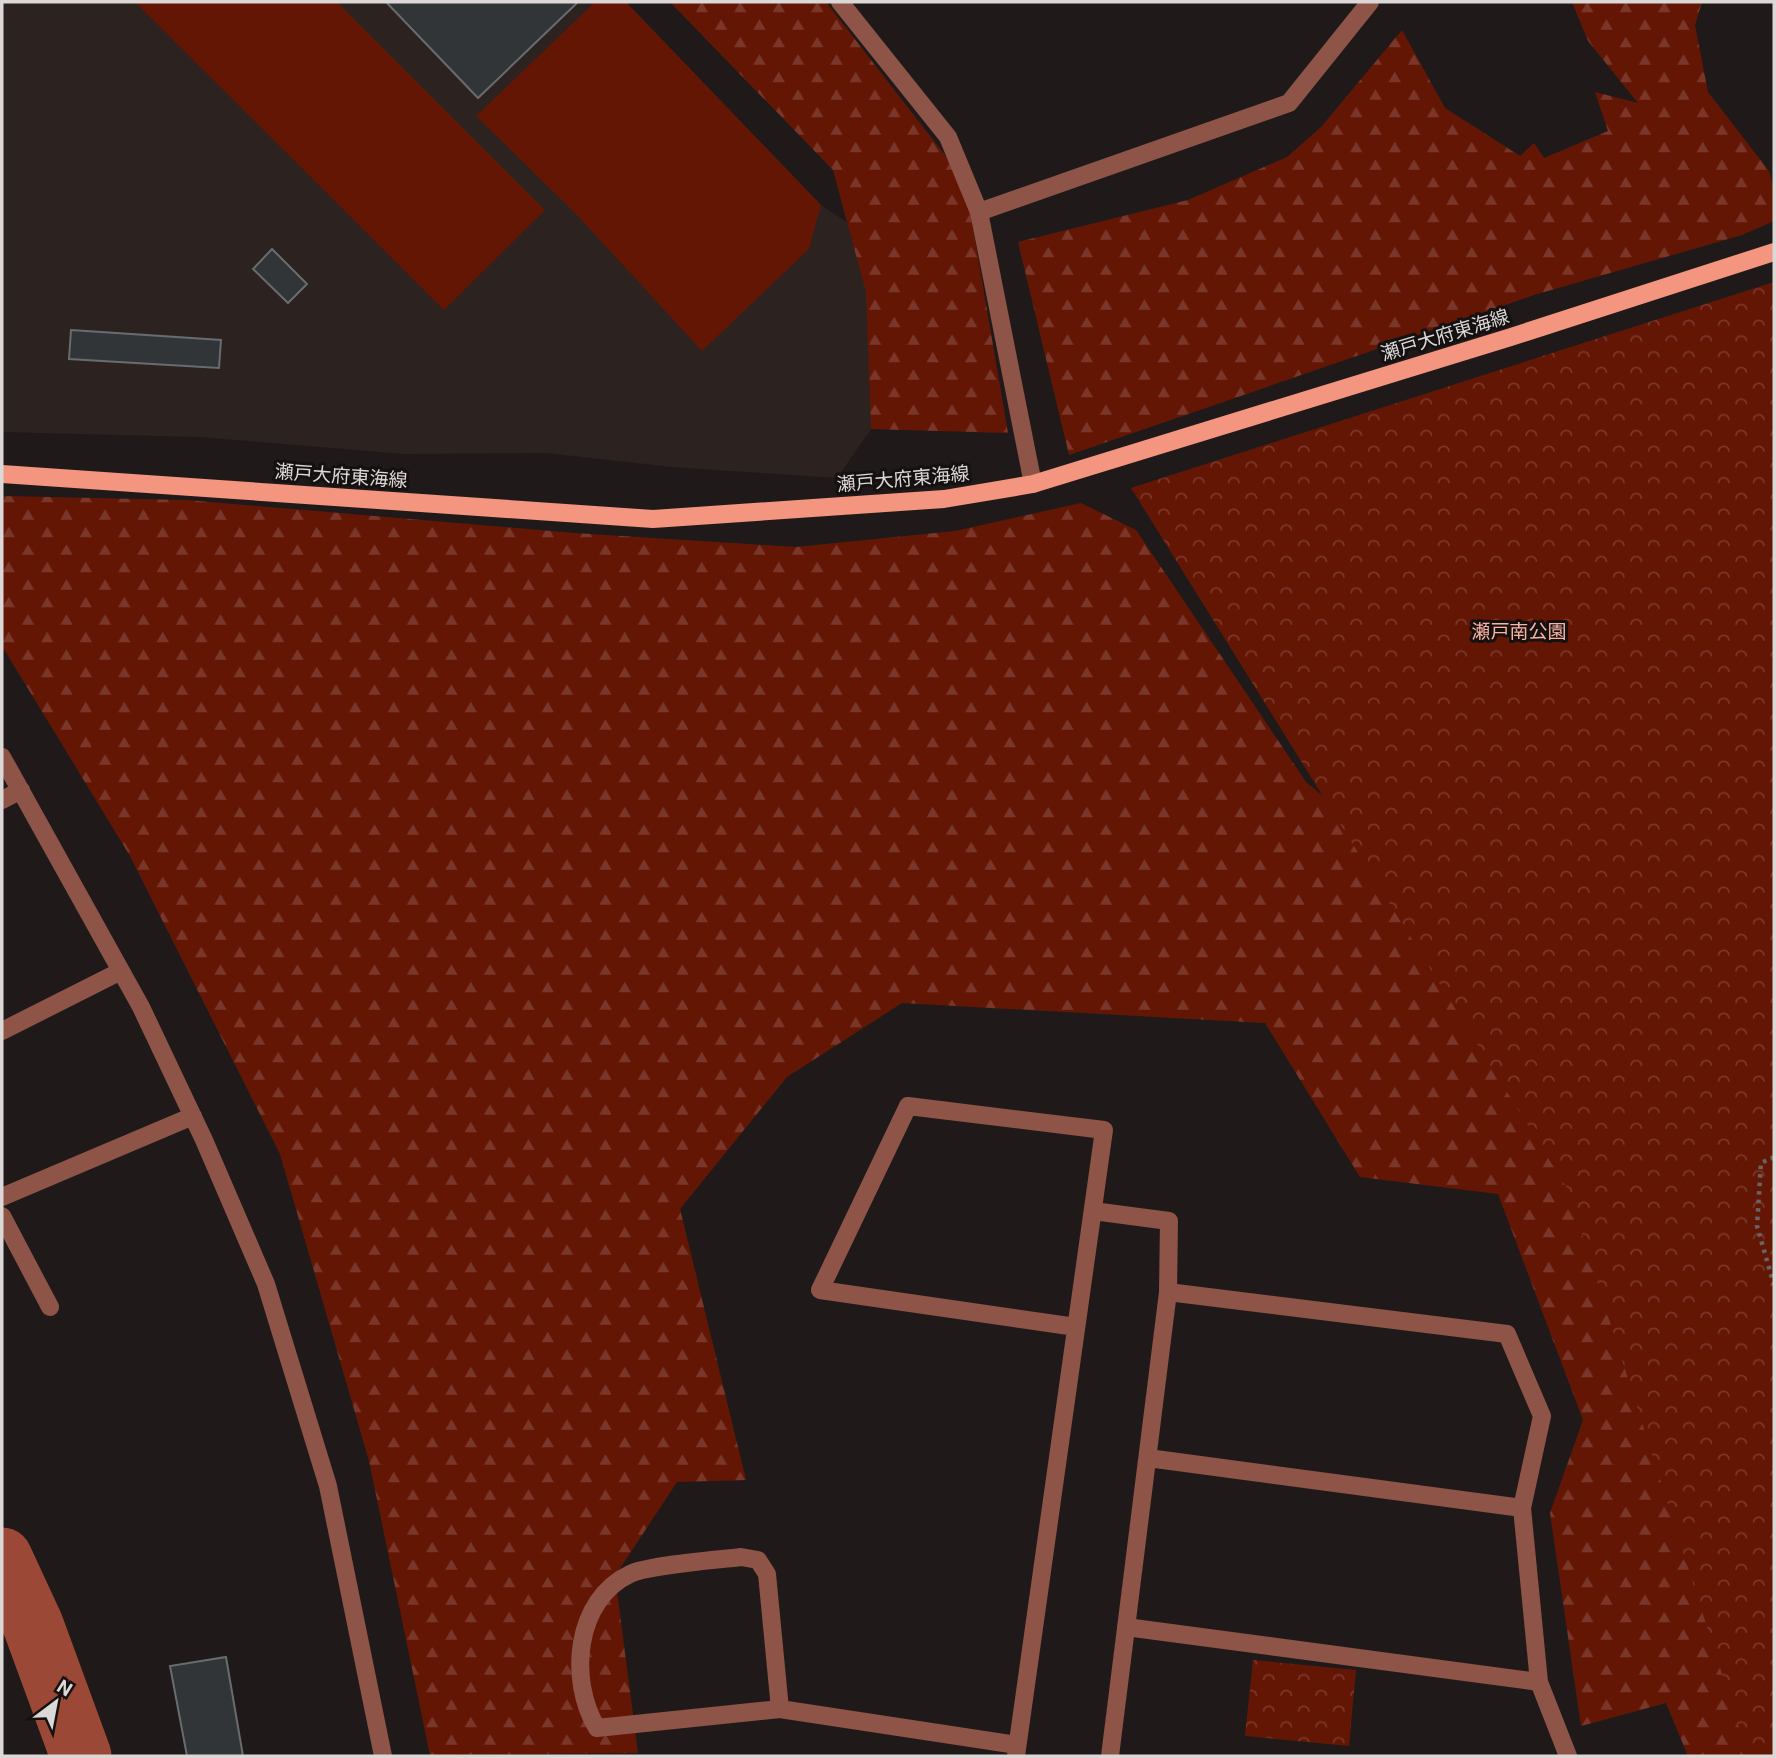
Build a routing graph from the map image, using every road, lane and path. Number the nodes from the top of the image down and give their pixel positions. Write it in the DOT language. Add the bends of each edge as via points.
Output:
graph roads {
  1 [pos="840,2"];
  2 [pos="1370,2"];
  3 [pos="979,212"];
  4 [pos="1774,252"];
  5 [pos="2,474"];
  6 [pos="1033,484"];
  7 [pos="2,757"];
  8 [pos="21,790"];
  9 [pos="2,800"];
  10 [pos="121,971"];
  11 [pos="2,1031"];
  12 [pos="193,1116"];
  13 [pos="1774,1157"];
  14 [pos="2,1197"];
  15 [pos="1093,1211"];
  16 [pos="2,1216"];
  17 [pos="1774,1285"];
  18 [pos="1168,1292"];
  19 [pos="50,1307"];
  20 [pos="1076,1328"];
  21 [pos="1148,1458"];
  22 [pos="1522,1508"];
  23 [pos="1126,1627"];
  24 [pos="1539,1682"];
  25 [pos="780,1709"];
  26 [pos="1017,1751"];
  27 [pos="383,1756"];
  28 [pos="1110,1756"];
  29 [pos="1568,1756"];
  1 -- 3 [label="street" via="948,137"];
  2 -- 3 [label="street" via="1289,103"];
  3 -- 6 [label="street"];
  4 -- 6 [label="main road, 瀬戸大府東海線"];
  5 -- 6 [label="main road, 瀬戸大府東海線" via="653,519 944,499"];
  7 -- 8 [label="street"];
  8 -- 9 [label="street"];
  8 -- 10 [label="street"];
  10 -- 11 [label="street"];
  10 -- 12 [label="street"];
  12 -- 14 [label="street"];
  12 -- 27 [label="street" via="266,1284 328,1486"];
  13 -- 17 [label="path" via="1761,1163 1757,1226"];
  15 -- 18 [label="street" via="1169,1221"];
  15 -- 20 [label="street"];
  15 -- 20 [label="street" via="1104,1130 908,1107 820,1290"];
  16 -- 19 [label="street"];
  18 -- 21 [label="street"];
  18 -- 22 [label="street" via="1507,1334 1542,1416"];
  20 -- 26 [label="street"];
  21 -- 22 [label="street"];
  21 -- 23 [label="street"];
  22 -- 24 [label="street"];
  23 -- 24 [label="street"];
  23 -- 28 [label="street"];
  24 -- 29 [label="street"];
  25 -- 25 [label="street" via="766,1574 758,1560 741,1557 632,1572 606,1588 581,1636 588,1714 597,1728"];
  25 -- 26 [label="street"];
}
